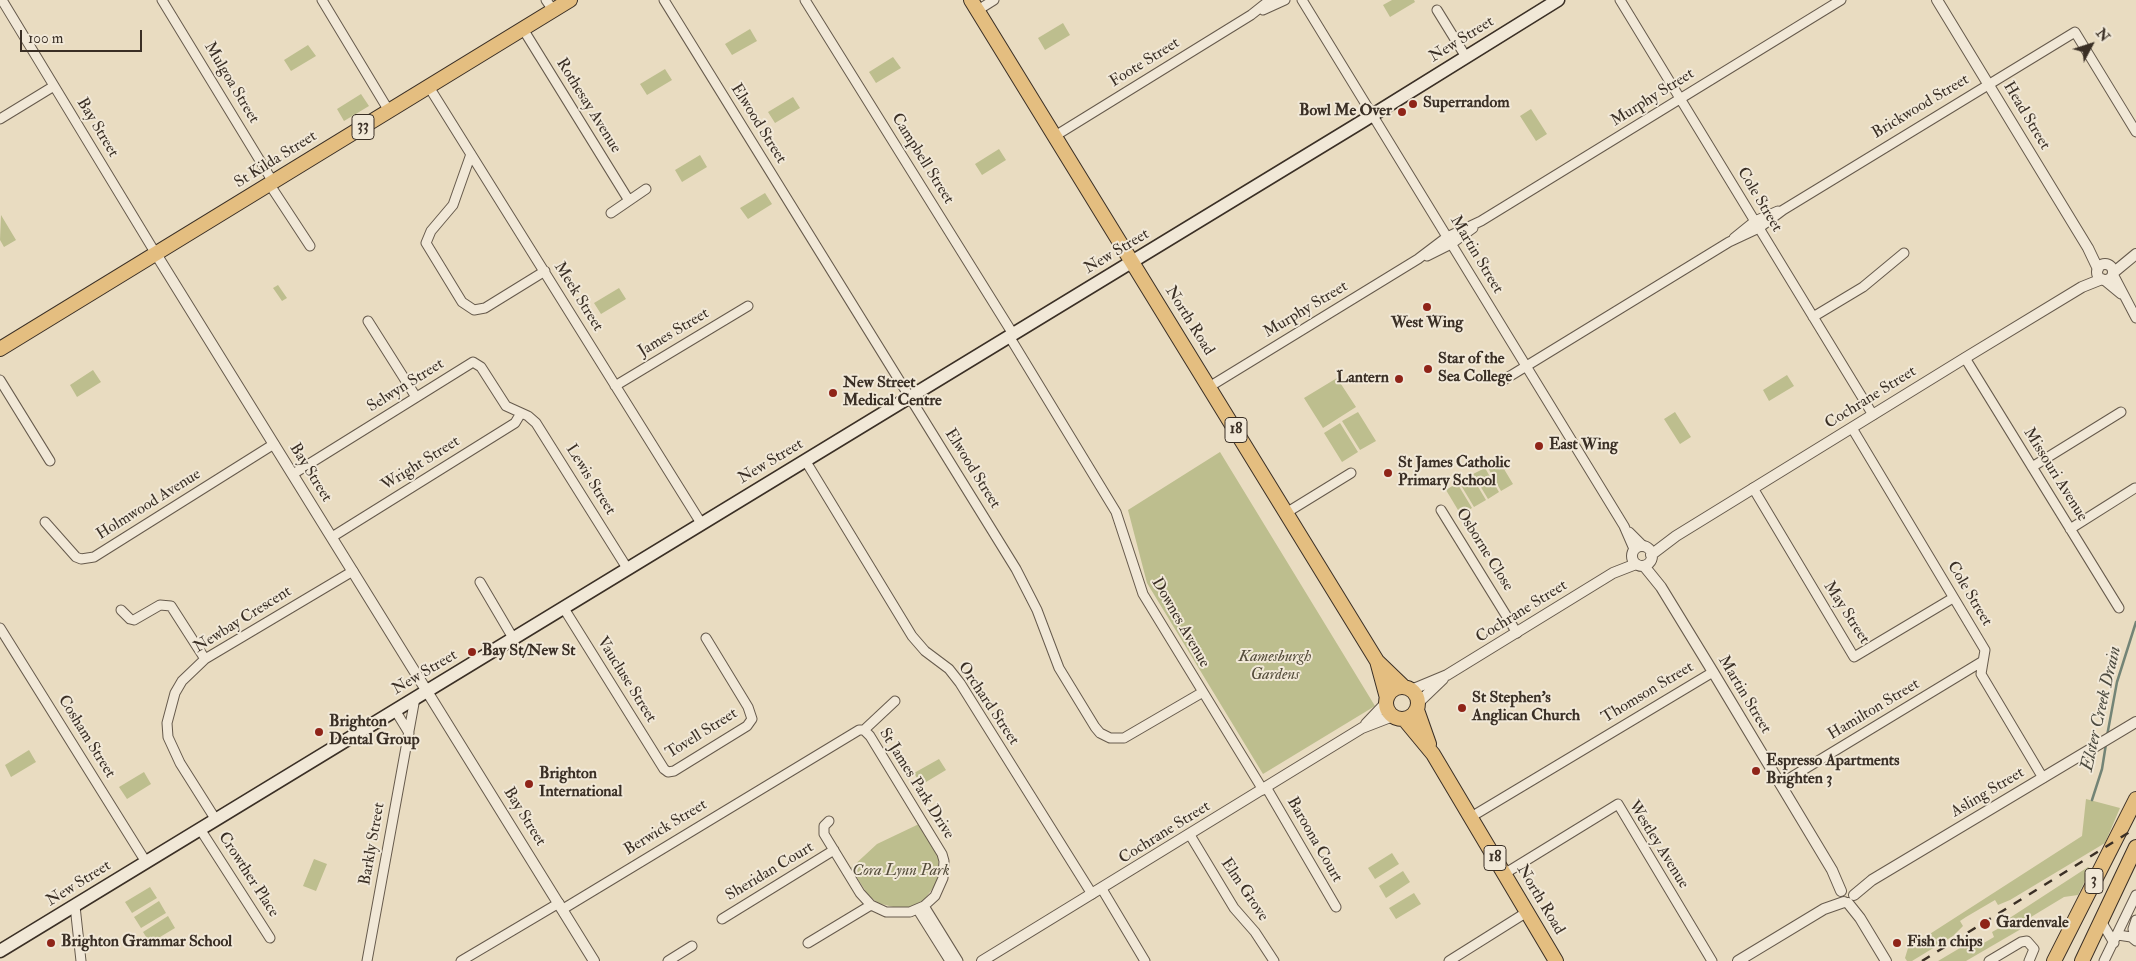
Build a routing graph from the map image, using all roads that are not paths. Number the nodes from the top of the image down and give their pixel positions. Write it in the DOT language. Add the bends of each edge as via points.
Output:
graph roads {
  1 [pos="2,0"];
  2 [pos="162,0"];
  3 [pos="322,0"];
  4 [pos="570,0"];
  5 [pos="664,0"];
  6 [pos="805,0"];
  7 [pos="994,0"];
  8 [pos="1270,0"];
  9 [pos="1285,0"];
  10 [pos="1302,0"];
  11 [pos="1558,0"];
  12 [pos="1620,0"];
  13 [pos="1841,0"];
  14 [pos="1937,0"];
  15 [pos="550,5"];
  16 [pos="974,5"];
  17 [pos="1437,10"];
  18 [pos="1251,15"];
  19 [pos="523,29"];
  20 [pos="1466,56"];
  21 [pos="1988,84"];
  22 [pos="54,86"];
  23 [pos="429,87"];
  24 [pos="1680,99"];
  25 [pos="389,111"];
  26 [pos="1372,115"];
  27 [pos="0,119"];
  28 [pos="2136,132"];
  29 [pos="1055,136"];
  30 [pos="471,154"];
  31 [pos="272,184"];
  32 [pos="646,189"];
  33 [pos="628,199"];
  34 [pos="611,213"];
  35 [pos="1757,225"];
  36 [pos="1449,241"];
  37 [pos="310,246"];
  38 [pos="1904,253"];
  39 [pos="156,254"];
  40 [pos="2132,257"];
  41 [pos="1132,262"];
  42 [pos="545,271"];
  43 [pos="2105,272"];
  44 [pos="748,306"];
  45 [pos="1813,317"];
  46 [pos="2136,318"];
  47 [pos="368,321"];
  48 [pos="1011,335"];
  49 [pos="0,349"];
  50 [pos="1965,358"];
  51 [pos="1526,366"];
  52 [pos="0,380"];
  53 [pos="1502,381"];
  54 [pos="616,386"];
  55 [pos="1209,387"];
  56 [pos="416,397"];
  57 [pos="909,397"];
  58 [pos="2121,412"];
  59 [pos="521,413"];
  60 [pos="1873,415"];
  61 [pos="1852,428"];
  62 [pos="274,444"];
  63 [pos="805,460"];
  64 [pos="50,461"];
  65 [pos="2032,467"];
  66 [pos="1351,473"];
  67 [pos="293,474"];
  68 [pos="1753,488"];
  69 [pos="2136,488"];
  70 [pos="1442,510"];
  71 [pos="1286,513"];
  72 [pos="45,522"];
  73 [pos="701,523"];
  74 [pos="2070,528"];
  75 [pos="332,537"];
  76 [pos="1642,556"];
  77 [pos="627,568"];
  78 [pos="353,570"];
  79 [pos="480,582"];
  80 [pos="1953,598"];
  81 [pos="564,607"];
  82 [pos="2118,608"];
  83 [pos="121,610"];
  84 [pos="0,628"];
  85 [pos="1517,633"];
  86 [pos="513,638"];
  87 [pos="706,638"];
  88 [pos="205,660"];
  89 [pos="1377,661"];
  90 [pos="1984,661"];
  91 [pos="1713,672"];
  92 [pos="1447,675"];
  93 [pos="1407,688"];
  94 [pos="428,690"];
  95 [pos="1203,692"];
  96 [pos="415,698"];
  97 [pos="895,701"];
  98 [pos="1387,701"];
  99 [pos="1417,707"];
  100 [pos="395,710"];
  101 [pos="1399,718"];
  102 [pos="2136,722"];
  103 [pos="1362,728"];
  104 [pos="864,730"];
  105 [pos="2119,732"];
  106 [pos="2136,732"];
  107 [pos="409,733"];
  108 [pos="1433,754"];
  109 [pos="664,769"];
  110 [pos="786,773"];
  111 [pos="2043,778"];
  112 [pos="1780,784"];
  113 [pos="1265,788"];
  114 [pos="2136,799"];
  115 [pos="1471,817"];
  116 [pos="216,820"];
  117 [pos="829,821"];
  118 [pos="200,829"];
  119 [pos="1190,835"];
  120 [pos="2136,847"];
  121 [pos="834,850"];
  122 [pos="146,862"];
  123 [pos="1504,874"];
  124 [pos="1097,891"];
  125 [pos="1847,895"];
  126 [pos="2135,902"];
  127 [pos="871,905"];
  128 [pos="75,906"];
  129 [pos="561,906"];
  130 [pos="1336,907"];
  131 [pos="921,908"];
  132 [pos="1527,912"];
  133 [pos="722,918"];
  134 [pos="2101,921"];
  135 [pos="2136,921"];
  136 [pos="270,938"];
  137 [pos="2116,939"];
  138 [pos="2136,940"];
  139 [pos="808,943"];
  140 [pos="692,946"];
  141 [pos="0,952"];
  142 [pos="81,961"];
  143 [pos="367,961"];
  144 [pos="461,961"];
  145 [pos="594,961"];
  146 [pos="668,961"];
  147 [pos="950,961"];
  148 [pos="958,961"];
  149 [pos="982,961"];
  150 [pos="1145,961"];
  151 [pos="1274,961"];
  152 [pos="1448,961"];
  153 [pos="1556,961"];
  154 [pos="1712,961"];
  155 [pos="1738,961"];
  156 [pos="1886,961"];
  157 [pos="1989,961"];
  158 [pos="2029,961"];
  159 [pos="2054,961"];
  160 [pos="2082,961"];
  161 [pos="2104,961"];
  1 -- 22 [label="street, Bay Street"];
  2 -- 31 [label="street, Mulgoa Street"];
  3 -- 25 [label="street"];
  4 -- 15 [label="main road, St Kilda Street / 33"];
  5 -- 57 [label="street, Elwood Street"];
  6 -- 48 [label="street, Campbell Street"];
  7 -- 16 [label="street"];
  8 -- 18 [label="street, Foote Street"];
  9 -- 18 [label="street, Foote Street"];
  10 -- 26 [label="street, Martin Street"];
  11 -- 20 [label="main road, New Street"];
  12 -- 24 [label="street, Cole Street"];
  13 -- 24 [label="street, Murphy Street"];
  14 -- 21 [label="street, Head Street"];
  15 -- 19 [label="main road, St Kilda Street / 33"];
  16 -- 29 [label="main road, North Road / 18"];
  17 -- 20 [label="street"];
  18 -- 29 [label="street, Foote Street"];
  19 -- 23 [label="main road, St Kilda Street / 33"];
  19 -- 33 [label="street, Rothesay Avenue"];
  20 -- 26 [label="main road, New Street"];
  21 -- 28 [label="street, Brickwood Street" via="2075,32"];
  21 -- 35 [label="street, Brickwood Street"];
  21 -- 43 [label="street, Head Street"];
  22 -- 27 [label="street"];
  22 -- 39 [label="street, Bay Street"];
  23 -- 25 [label="main road, St Kilda Street / 33"];
  23 -- 30 [label="street, Meek Street"];
  24 -- 35 [label="street, Cole Street"];
  24 -- 36 [label="street, Murphy Street"];
  25 -- 31 [label="main road, St Kilda Street / 33"];
  26 -- 36 [label="street, Martin Street"];
  26 -- 41 [label="main road, New Street"];
  29 -- 41 [label="main road, North Road / 18"];
  30 -- 42 [label="street, Meek Street"];
  30 -- 42 [label="street" via="453,205 431,231 426,243 462,302 474,310 485,308"];
  31 -- 37 [label="street, Mulgoa Street"];
  31 -- 39 [label="main road, St Kilda Street / 33"];
  32 -- 33 [label="street"];
  33 -- 34 [label="street"];
  35 -- 45 [label="street, Cole Street"];
  35 -- 51 [label="street, Brickwood Street"];
  36 -- 51 [label="street, Martin Street"];
  36 -- 55 [label="street, Murphy Street"];
  38 -- 45 [label="street" via="1863,287"];
  39 -- 49 [label="main road, St Kilda Street / 33"];
  39 -- 62 [label="street, Bay Street"];
  40 -- 43 [label="street, Cochrane Street"];
  41 -- 48 [label="main road, New Street"];
  41 -- 55 [label="main road, North Road / 18"];
  42 -- 54 [label="street, Meek Street"];
  43 -- 46 [label="street, Head Street"];
  43 -- 50 [label="street, Cochrane Street"];
  44 -- 54 [label="street, James Street"];
  45 -- 60 [label="street, Cole Street"];
  47 -- 56 [label="street"];
  48 -- 57 [label="main road, New Street"];
  48 -- 95 [label="street, Downes Avenue" via="1116,512 1143,594"];
  50 -- 60 [label="street, Cochrane Street"];
  50 -- 65 [label="street, Missouri Avenue"];
  51 -- 53 [label="street, Brickwood Street"];
  51 -- 76 [label="street, Martin Street"];
  52 -- 64 [label="street"];
  54 -- 73 [label="street, Meek Street"];
  55 -- 71 [label="main road, North Road / 18"];
  56 -- 59 [label="street, Selwyn Street" via="473,362 481,367 502,403"];
  56 -- 67 [label="street, Selwyn Street"];
  57 -- 63 [label="main road, New Street"];
  57 -- 95 [label="street, Elwood Street" via="1016,569 1037,610 1059,668 1100,733 1115,739 1130,735"];
  58 -- 65 [label="street"];
  59 -- 75 [label="street, Wright Street" via="515,423"];
  59 -- 77 [label="street, Lewis Street" via="536,423"];
  60 -- 61 [label="street, Cochrane Street"];
  61 -- 68 [label="street, Cochrane Street"];
  61 -- 80 [label="street, Cole Street"];
  62 -- 67 [label="street, Bay Street"];
  62 -- 72 [label="street, Holmwood Avenue" via="94,557 76,557"];
  63 -- 73 [label="main road, New Street"];
  63 -- 124 [label="street, Orchard Street" via="912,636 960,682"];
  65 -- 74 [label="street, Missouri Avenue"];
  66 -- 71 [label="street"];
  67 -- 75 [label="street, Bay Street"];
  68 -- 76 [label="street, Cochrane Street"];
  68 -- 80 [label="street, May Street" via="1854,657"];
  69 -- 74 [label="street"];
  70 -- 85 [label="street, Osborne Close"];
  71 -- 89 [label="main road, North Road / 18"];
  73 -- 77 [label="main road, New Street"];
  74 -- 82 [label="street, Missouri Avenue"];
  75 -- 78 [label="street, Bay Street"];
  76 -- 85 [label="street, Cochrane Street"];
  76 -- 91 [label="street, Martin Street"];
  77 -- 81 [label="main road, New Street"];
  78 -- 88 [label="street, Newbay Crescent"];
  78 -- 94 [label="street, Bay Street"];
  79 -- 86 [label="street"];
  80 -- 90 [label="street, Cole Street" via="1985,650"];
  81 -- 86 [label="main road, New Street"];
  81 -- 109 [label="street, Vaucluse Street"];
  83 -- 88 [label="street" via="134,620 160,605 170,606"];
  84 -- 122 [label="street, Cosham Street"];
  85 -- 92 [label="street, Cochrane Street"];
  86 -- 94 [label="main road, New Street"];
  87 -- 109 [label="street, Tovell Street" via="748,707 751,722 674,771"];
  88 -- 116 [label="street, Newbay Crescent" via="182,681 170,707 167,723 174,751"];
  89 -- 93 [label="main road, North Road / 18"];
  89 -- 98 [label="main road, North Road / 18"];
  90 -- 111 [label="street, Cole Street" via="1981,674"];
  90 -- 112 [label="street, Hamilton Street"];
  91 -- 112 [label="street, Martin Street"];
  91 -- 115 [label="street, Thomson Street"];
  92 -- 93 [label="street, Cochrane Street"];
  92 -- 99 [label="street, Cochrane Street"];
  93 -- 98 [label="main road" via="1394,690"];
  93 -- 99 [label="main road, 18" via="1415,693"];
  94 -- 96 [label="main road, New Street"];
  94 -- 129 [label="street, Bay Street"];
  95 -- 113 [label="street, Downes Avenue"];
  96 -- 100 [label="main road, New Street"];
  96 -- 107 [label="street, Barkly Street"];
  97 -- 104 [label="street, St James Park Drive"];
  98 -- 101 [label="main road, 18"];
  98 -- 103 [label="street, Cochrane Street"];
  99 -- 101 [label="main road" via="1414,715"];
  99 -- 108 [label="main road, North Road / 18"];
  100 -- 107 [label="street"];
  100 -- 116 [label="main road, New Street"];
  101 -- 103 [label="street, Cochrane Street"];
  101 -- 108 [label="main road, North Road / 18"];
  102 -- 105 [label="street, Asling Street"];
  103 -- 113 [label="street, Cochrane Street"];
  104 -- 110 [label="street, St James Park Drive" via="854,732"];
  104 -- 131 [label="street, St James Park Drive" via="942,854 944,871 941,885 935,896"];
  105 -- 106 [label="street"];
  105 -- 111 [label="street, Asling Street"];
  107 -- 143 [label="street, Barkly Street"];
  108 -- 115 [label="main road, North Road / 18"];
  110 -- 129 [label="street, Berwick Street"];
  111 -- 125 [label="street, Asling Street"];
  112 -- 125 [label="street, Martin Street"];
  113 -- 119 [label="street, Cochrane Street"];
  113 -- 130 [label="street, Baroona Court"];
  114 -- 159 [label="main road, 3"];
  115 -- 123 [label="main road, North Road / 18"];
  116 -- 118 [label="main road, New Street"];
  117 -- 121 [label="street" via="824,826 824,834"];
  118 -- 122 [label="main road, New Street"];
  118 -- 136 [label="street, Crowther Place"];
  119 -- 124 [label="street, Cochrane Street"];
  119 -- 151 [label="street, Elm Grove" via="1234,908"];
  120 -- 134 [label="main road, 3"];
  121 -- 127 [label="street"];
  121 -- 133 [label="street, Sheridan Court"];
  122 -- 128 [label="main road, New Street"];
  123 -- 132 [label="main road, North Road / 18"];
  123 -- 154 [label="street, Westley Avenue" via="1618,804"];
  124 -- 149 [label="street, Cochrane Street"];
  124 -- 150 [label="street, Orchard Street"];
  125 -- 155 [label="street, Asling Street"];
  125 -- 156 [label="street, Martin Street"];
  126 -- 137 [label="street"];
  127 -- 131 [label="street" via="895,913"];
  127 -- 139 [label="street"];
  128 -- 141 [label="main road, New Street"];
  128 -- 142 [label="street"];
  129 -- 144 [label="street, Berwick Street"];
  129 -- 145 [label="street, Bay Street"];
  131 -- 147 [label="street"];
  131 -- 148 [label="street"];
  132 -- 152 [label="street"];
  132 -- 153 [label="main road, North Road / 18"];
  134 -- 137 [label="street"];
  134 -- 160 [label="main road, 3"];
  135 -- 138 [label="street" via="2133,929"];
  137 -- 138 [label="street" via="2131,937"];
  137 -- 161 [label="street"];
  140 -- 146 [label="street"];
  157 -- 158 [label="street" via="2027,941 2034,949"];
}
